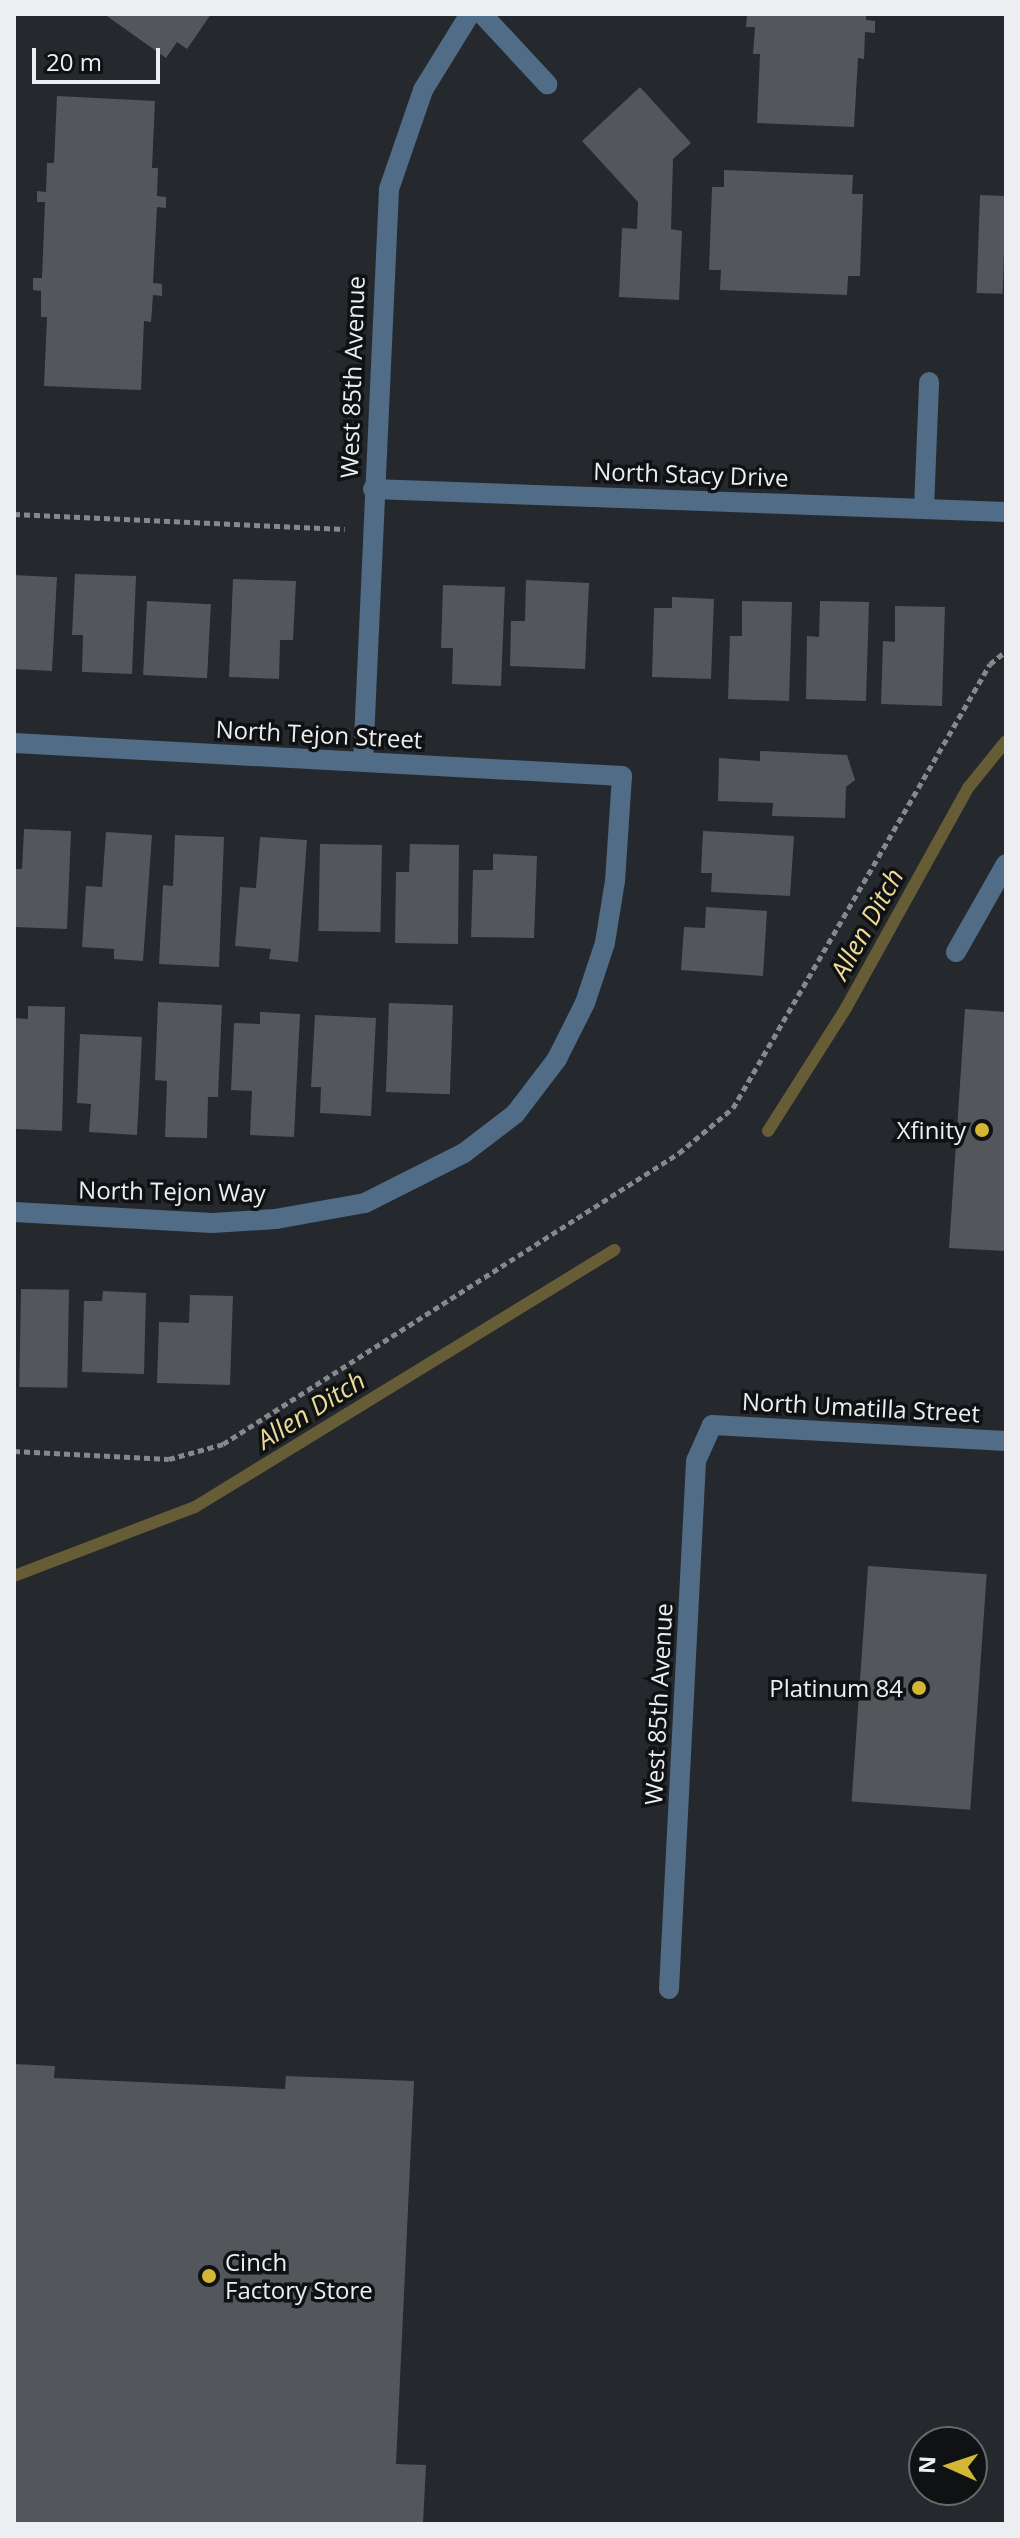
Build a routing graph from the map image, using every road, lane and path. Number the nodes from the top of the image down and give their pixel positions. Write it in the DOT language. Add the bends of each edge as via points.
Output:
graph roads {
  1 [pos="470,14"];
  2 [pos="482,14"];
  3 [pos="547,84"];
  4 [pos="929,382"];
  5 [pos="373,489"];
  6 [pos="924,509"];
  7 [pos="1006,512"];
  8 [pos="14,514"];
  9 [pos="372,530"];
  10 [pos="1006,651"];
  11 [pos="14,743"];
  12 [pos="363,762"];
  13 [pos="622,776"];
  14 [pos="1006,864"];
  15 [pos="956,952"];
  16 [pos="14,1212"];
  17 [pos="712,1425"];
  18 [pos="1006,1441"];
  19 [pos="14,1451"];
  20 [pos="669,1989"];
  1 -- 5 [label="street, West 85th Avenue" via="423,90 389,189"];
  2 -- 3 [label="street"];
  4 -- 6 [label="street"];
  5 -- 6 [label="street, North Stacy Drive"];
  5 -- 9 [label="street, West 85th Avenue"];
  6 -- 7 [label="street, North Stacy Drive"];
  8 -- 9 [label="path"];
  9 -- 12 [label="street, West 85th Avenue"];
  10 -- 19 [label="path" via="990,664 733,1108 679,1153 223,1444 169,1459"];
  11 -- 12 [label="street, North Tejon Street"];
  12 -- 13 [label="street, North Tejon Street"];
  13 -- 16 [label="street, North Tejon Way" via="610,912 585,1003 557,1059 515,1114 464,1153 365,1203 276,1219 212,1223"];
  14 -- 15 [label="street"];
  17 -- 18 [label="street, North Umatilla Street"];
  17 -- 20 [label="street, West 85th Avenue" via="696,1461"];
}
